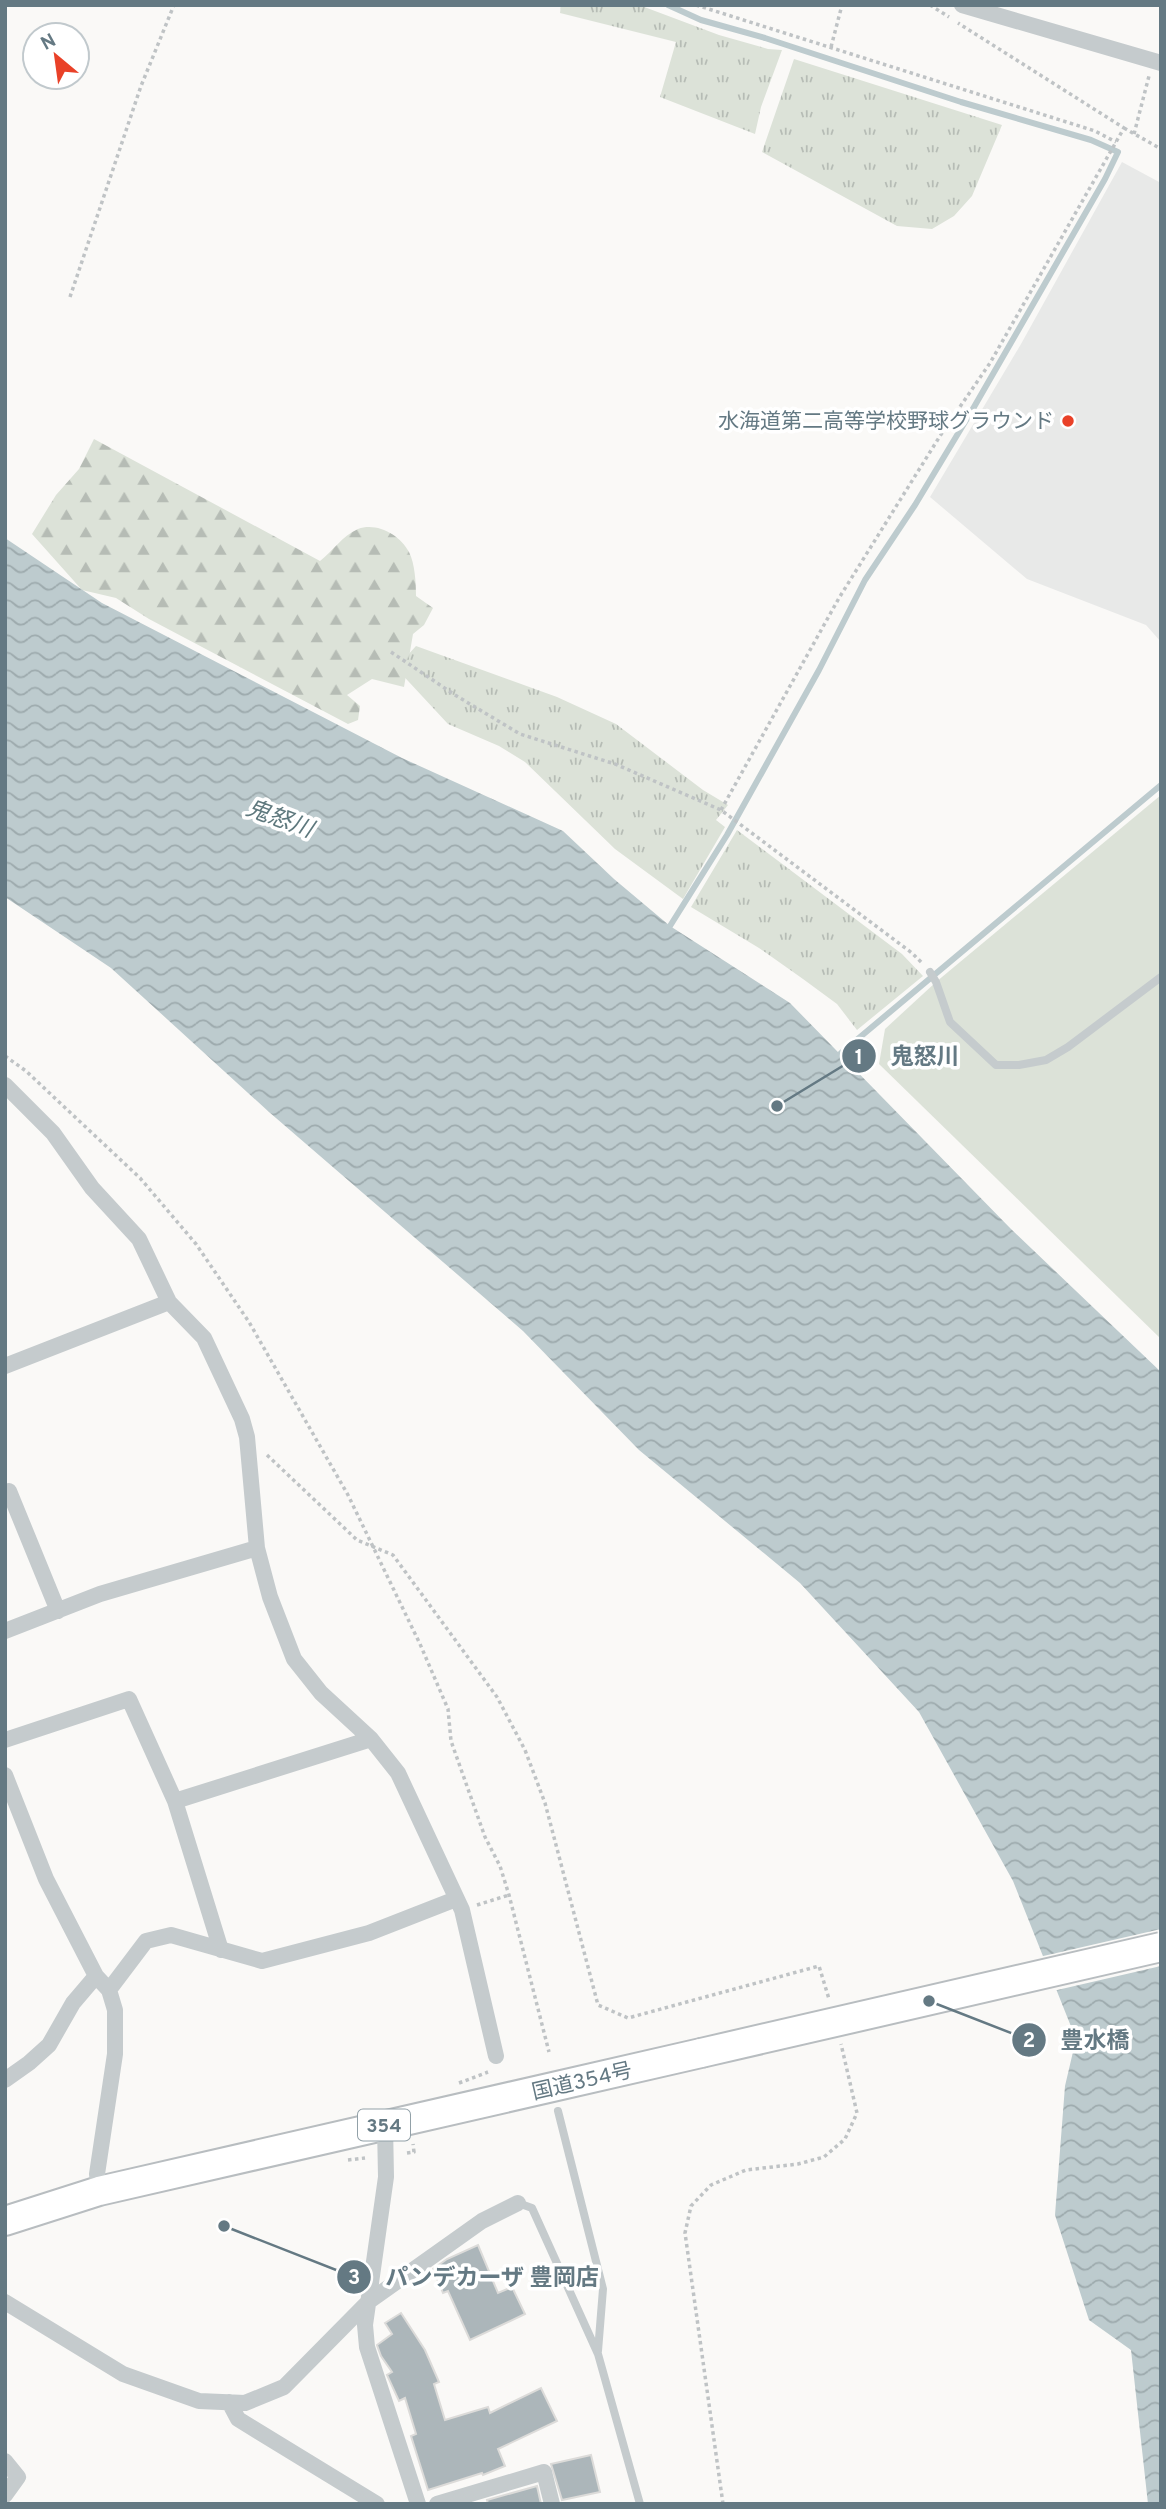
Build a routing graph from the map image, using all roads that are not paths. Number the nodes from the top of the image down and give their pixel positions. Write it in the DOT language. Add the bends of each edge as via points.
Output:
graph roads {
  1 [pos="961,5"];
  2 [pos="1157,62"];
  3 [pos="930,972"];
  4 [pos="1161,977"];
  5 [pos="5,1086"];
  6 [pos="169,1302"];
  7 [pos="7,1363"];
  8 [pos="5,1493"];
  9 [pos="257,1548"];
  10 [pos="58,1611"];
  11 [pos="5,1631"];
  12 [pos="371,1739"];
  13 [pos="5,1740"];
  14 [pos="5,1775"];
  15 [pos="175,1801"];
  16 [pos="459,1904"];
  17 [pos="1161,1947"];
  18 [pos="221,1950"];
  19 [pos="96,1976"];
  20 [pos="109,1990"];
  21 [pos="496,2056"];
  22 [pos="5,2080"];
  23 [pos="558,2111"];
  24 [pos="385,2125"];
  25 [pos="99,2191"];
  26 [pos="518,2203"];
  27 [pos="5,2221"];
  28 [pos="5,2302"];
  29 [pos="368,2302"];
  30 [pos="598,2354"];
  31 [pos="229,2402"];
  32 [pos="5,2461"];
  33 [pos="5,2495"];
  34 [pos="377,2504"];
  35 [pos="418,2504"];
  36 [pos="437,2504"];
  37 [pos="552,2504"];
  38 [pos="640,2504"];
  1 -- 2 [label="street"];
  3 -- 4 [label="lane" via="950,1022 996,1065 1046,1060"];
  5 -- 6 [label="street" via="53,1133 92,1188 139,1239"];
  6 -- 7 [label="street"];
  6 -- 9 [label="street" via="204,1338 242,1419"];
  8 -- 10 [label="street" via="9,1491"];
  9 -- 10 [label="street" via="100,1594"];
  9 -- 12 [label="street" via="294,1659 321,1693"];
  10 -- 11 [label="street"];
  12 -- 15 [label="street"];
  12 -- 16 [label="street" via="398,1773"];
  13 -- 15 [label="street" via="129,1699"];
  14 -- 19 [label="street" via="46,1879"];
  15 -- 18 [label="street"];
  16 -- 18 [label="street" via="262,1961"];
  16 -- 21 [label="street"];
  17 -- 24 [label="highway, 国道354号 / 354, bridge"];
  18 -- 20 [label="street" via="171,1935 146,1941"];
  19 -- 20 [label="street"];
  19 -- 22 [label="street" via="73,2003 49,2045"];
  20 -- 25 [label="street" via="115,2010 116,2054 97,2174"];
  23 -- 30 [label="lane" via="603,2290"];
  24 -- 25 [label="highway, 国道354号 / 354"];
  24 -- 29 [label="street" via="386,2177"];
  25 -- 27 [label="highway, 国道354号 / 354"];
  26 -- 29 [label="street" via="482,2221"];
  26 -- 30 [label="lane" via="532,2208"];
  28 -- 31 [label="street" via="123,2374 199,2401"];
  29 -- 31 [label="street" via="284,2388 245,2403"];
  29 -- 35 [label="street" via="367,2347"];
  30 -- 38 [label="lane"];
  31 -- 34 [label="street" via="238,2419"];
  32 -- 33 [label="street" via="18,2477"];
  36 -- 37 [label="street" via="544,2472"];
}
